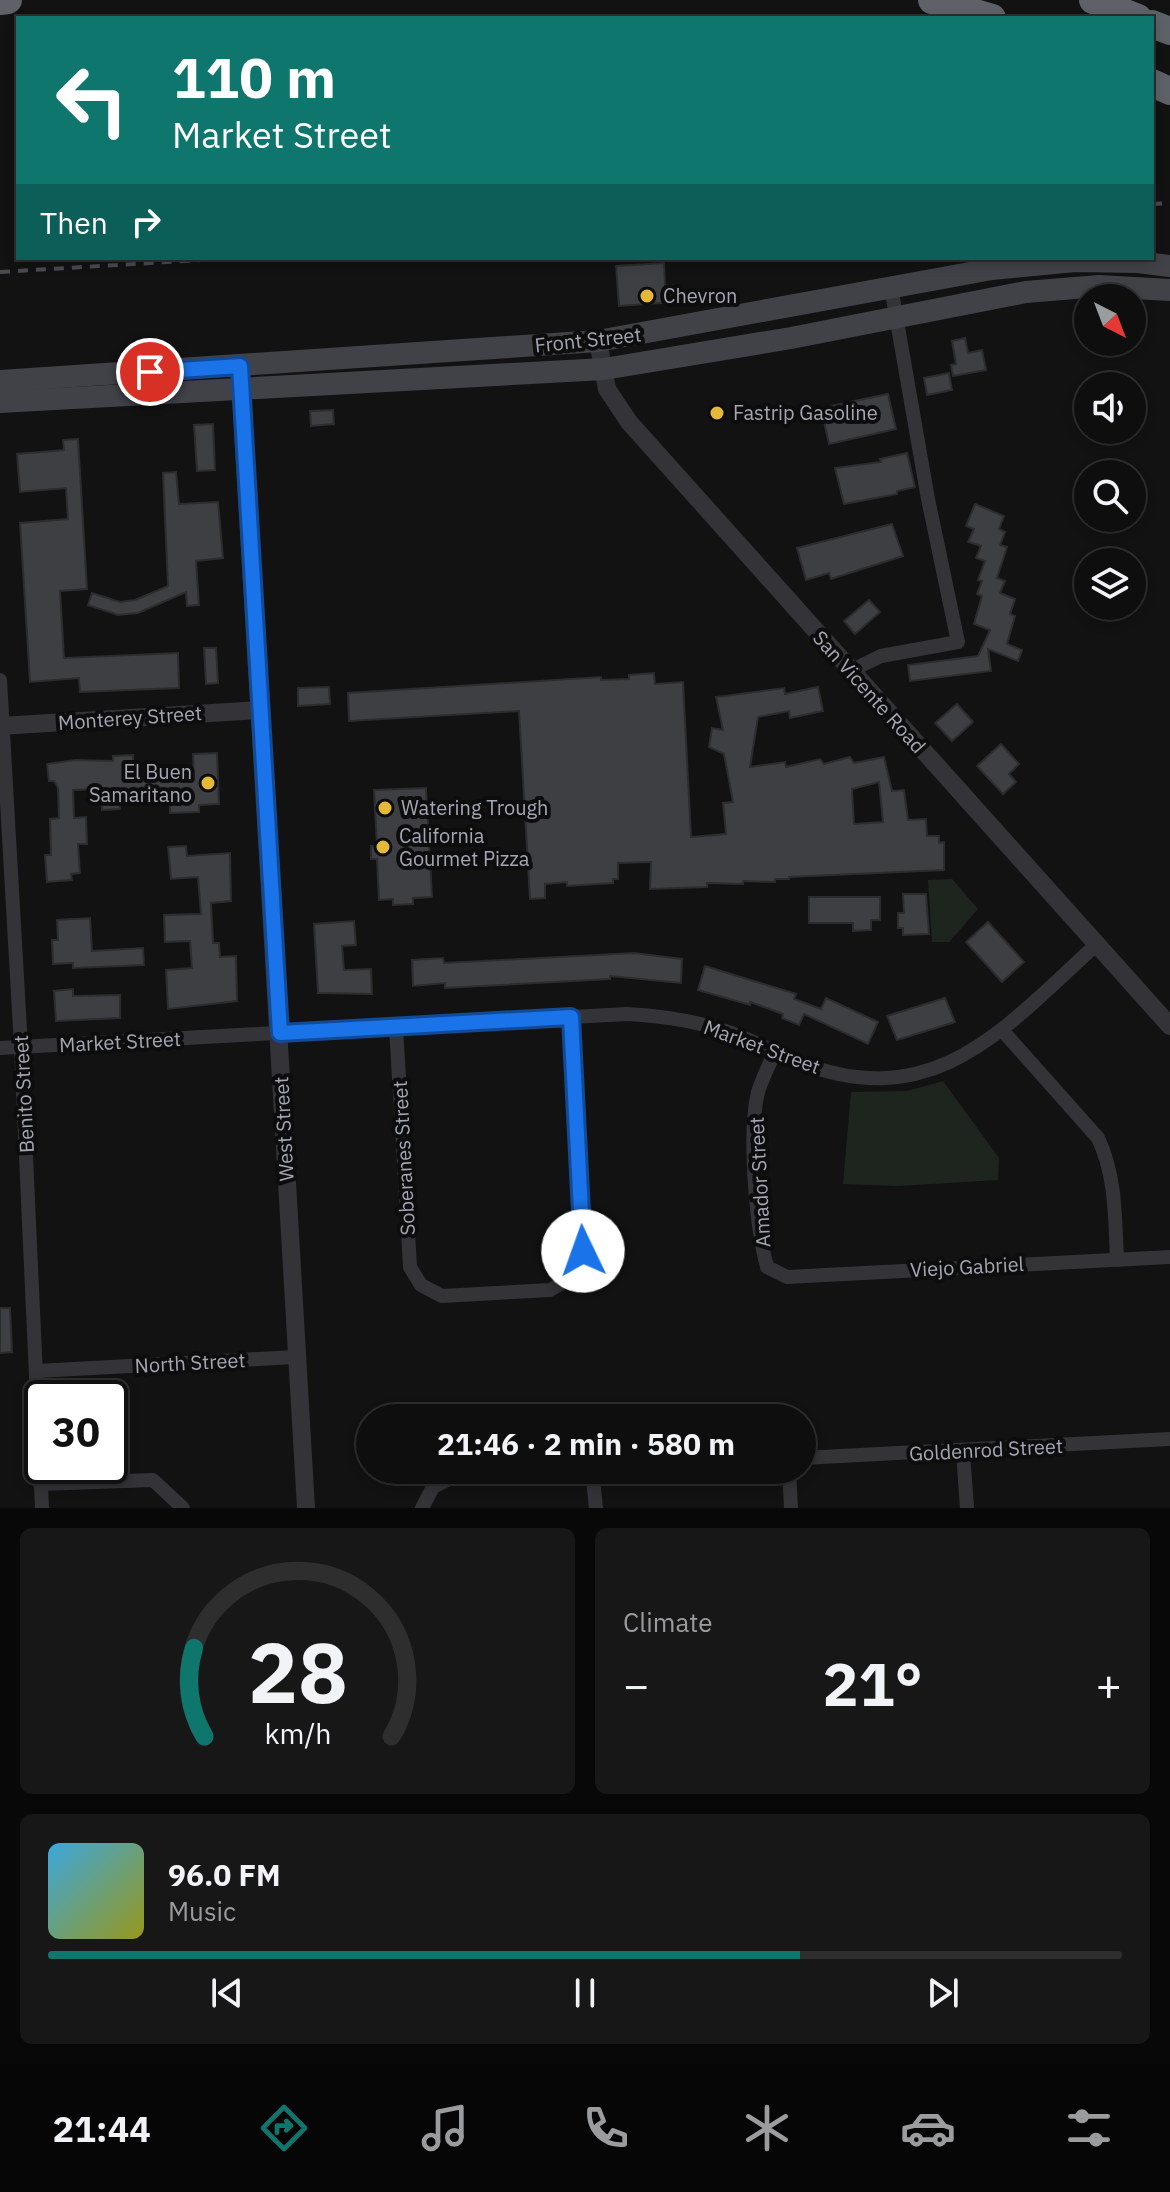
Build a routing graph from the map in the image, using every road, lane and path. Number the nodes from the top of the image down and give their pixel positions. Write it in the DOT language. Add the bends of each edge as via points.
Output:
graph roads {
  1 [pos="8,0"];
  2 [pos="932,0"];
  3 [pos="1093,0"];
  4 [pos="0,1"];
  5 [pos="985,16"];
  6 [pos="1133,16"];
  7 [pos="1170,266"];
  8 [pos="891,287"];
  9 [pos="1170,290"];
  10 [pos="896,316"];
  11 [pos="598,341"];
  12 [pos="240,366"];
  13 [pos="604,369"];
  14 [pos="0,381"];
  15 [pos="241,390"];
  16 [pos="0,402"];
  17 [pos="850,671"];
  18 [pos="0,680"];
  19 [pos="260,710"];
  20 [pos="1,726"];
  21 [pos="1096,945"];
  22 [pos="571,1017"];
  23 [pos="1170,1026"];
  24 [pos="396,1027"];
  25 [pos="1002,1030"];
  26 [pos="280,1033"];
  27 [pos="21,1047"];
  28 [pos="0,1048"];
  29 [pos="775,1052"];
  30 [pos="1170,1257"];
  31 [pos="1117,1260"];
  32 [pos="767,1267"];
  33 [pos="295,1357"];
  34 [pos="37,1371"];
  35 [pos="37,1380"];
  36 [pos="1170,1439"];
  37 [pos="963,1452"];
  38 [pos="816,1457"];
  39 [pos="128,1481"];
  40 [pos="40,1484"];
  41 [pos="439,1484"];
  42 [pos="593,1484"];
  43 [pos="790,1484"];
  44 [pos="42,1508"];
  45 [pos="183,1508"];
  46 [pos="306,1508"];
  47 [pos="422,1508"];
  48 [pos="596,1508"];
  49 [pos="791,1508"];
  50 [pos="967,1508"];
  1 -- 4 [label="highway"];
  2 -- 5 [label="highway"];
  3 -- 6 [label="highway"];
  7 -- 8 [label="main road, Front Street" via="1075,261"];
  8 -- 10 [label="street"];
  8 -- 11 [label="main road, Front Street"];
  9 -- 10 [label="main road, Front Street" via="1099,286 1026,292"];
  10 -- 13 [label="main road, Front Street"];
  10 -- 17 [label="street" via="958,642 881,656"];
  11 -- 12 [label="main road, Front Street"];
  11 -- 13 [label="street, San Vicente Road"];
  12 -- 14 [label="main road, Front Street"];
  12 -- 15 [label="street, West Street"];
  13 -- 15 [label="main road, Front Street"];
  13 -- 17 [label="street, San Vicente Road" via="607,389 629,422"];
  15 -- 16 [label="main road, Front Street"];
  15 -- 19 [label="street, West Street"];
  17 -- 21 [label="street, San Vicente Road"];
  18 -- 20 [label="street, Benito Street"];
  19 -- 20 [label="street, Monterey Street"];
  19 -- 26 [label="street, West Street"];
  20 -- 27 [label="street, Benito Street"];
  21 -- 23 [label="street, San Vicente Road"];
  21 -- 25 [label="street, Market Street"];
  22 -- 24 [label="street, Market Street"];
  22 -- 24 [label="street, Soberanes Street" via="583,1251 574,1276 550,1290 442,1296 421,1285 410,1267"];
  22 -- 29 [label="street, Market Street" via="627,1014 690,1021"];
  24 -- 26 [label="street, Market Street"];
  25 -- 29 [label="street, Market Street" via="946,1065 883,1078 821,1070"];
  25 -- 31 [label="street" via="1098,1138 1108,1158"];
  26 -- 27 [label="street, Market Street"];
  26 -- 33 [label="street, West Street"];
  27 -- 28 [label="street, Market Street"];
  27 -- 34 [label="street, Benito Street"];
  29 -- 32 [label="street, Amador Street" via="758,1091 754,1118 759,1237"];
  30 -- 31 [label="street, Viejo Gabriel"];
  31 -- 32 [label="street, Viejo Gabriel" via="787,1277"];
  33 -- 34 [label="street, North Street"];
  33 -- 46 [label="street, West Street"];
  34 -- 35 [label="street, Benito Street"];
  36 -- 37 [label="street, Goldenrod Street"];
  37 -- 38 [label="street, Goldenrod Street"];
  37 -- 50 [label="street"];
  39 -- 45 [label="street" via="153,1480"];
  40 -- 44 [label="street, Benito Street"];
  41 -- 47 [label="street"];
  42 -- 48 [label="street"];
  43 -- 49 [label="street"];
}
